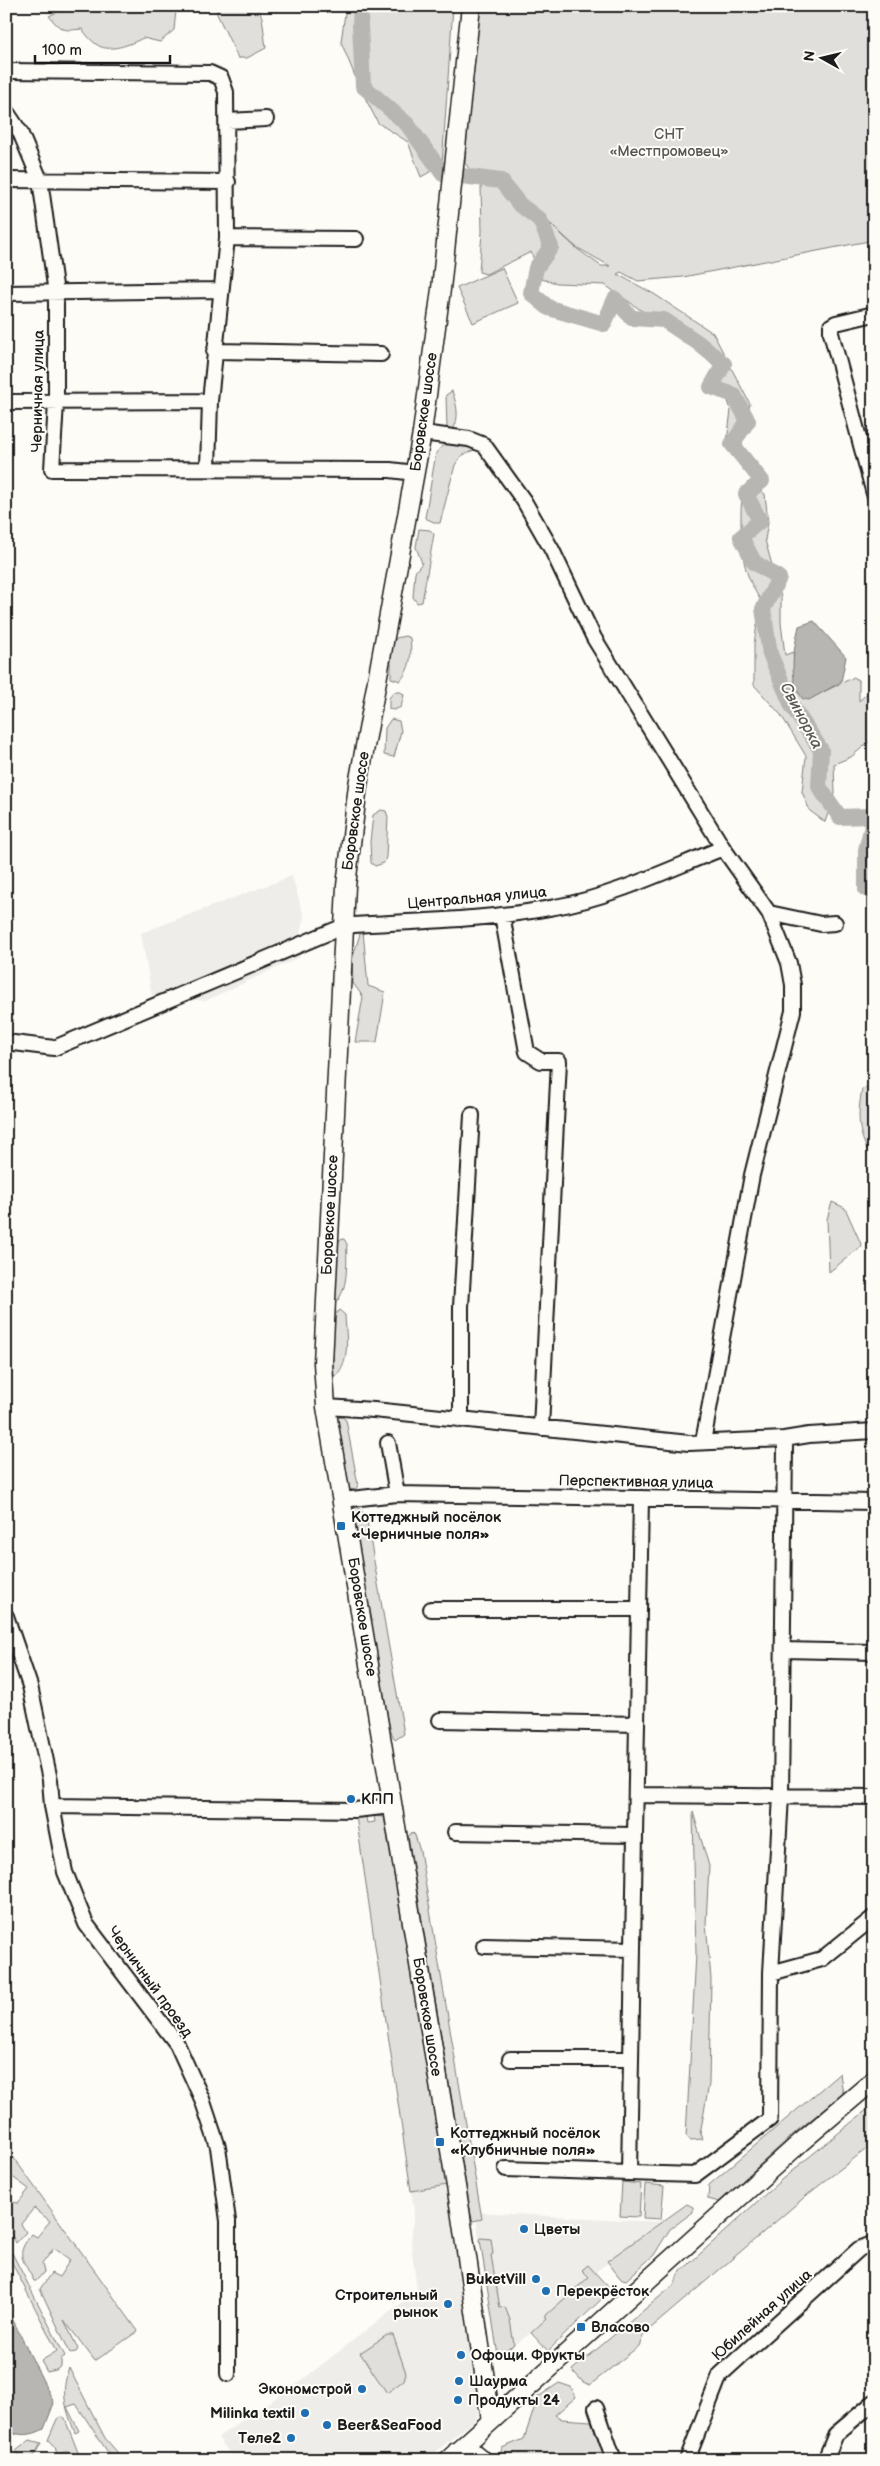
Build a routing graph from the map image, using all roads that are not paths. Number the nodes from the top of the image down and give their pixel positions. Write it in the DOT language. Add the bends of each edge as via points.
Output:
graph roads {
  1 [pos="471,6"];
  2 [pos="6,71"];
  3 [pos="6,111"];
  4 [pos="266,120"];
  5 [pos="227,121"];
  6 [pos="6,180"];
  7 [pos="40,180"];
  8 [pos="228,182"];
  9 [pos="227,238"];
  10 [pos="356,238"];
  11 [pos="220,290"];
  12 [pos="6,293"];
  13 [pos="56,294"];
  14 [pos="874,314"];
  15 [pos="214,350"];
  16 [pos="381,354"];
  17 [pos="210,401"];
  18 [pos="6,402"];
  19 [pos="56,403"];
  20 [pos="422,433"];
  21 [pos="208,468"];
  22 [pos="415,473"];
  23 [pos="874,494"];
  24 [pos="723,848"];
  25 [pos="769,913"];
  26 [pos="502,915"];
  27 [pos="835,923"];
  28 [pos="343,928"];
  29 [pos="6,1042"];
  30 [pos="472,1115"];
  31 [pos="326,1408"];
  32 [pos="461,1420"];
  33 [pos="541,1428"];
  34 [pos="874,1431"];
  35 [pos="703,1442"];
  36 [pos="388,1443"];
  37 [pos="785,1446"];
  38 [pos="397,1494"];
  39 [pos="641,1498"];
  40 [pos="342,1500"];
  41 [pos="784,1500"];
  42 [pos="874,1502"];
  43 [pos="431,1609"];
  44 [pos="639,1609"];
  45 [pos="6,1616"];
  46 [pos="783,1650"];
  47 [pos="874,1652"];
  48 [pos="440,1720"];
  49 [pos="637,1724"];
  50 [pos="636,1795"];
  51 [pos="781,1796"];
  52 [pos="874,1797"];
  53 [pos="52,1806"];
  54 [pos="392,1806"];
  55 [pos="456,1832"];
  56 [pos="634,1835"];
  57 [pos="874,1917"];
  58 [pos="484,1946"];
  59 [pos="634,1949"];
  60 [pos="771,1973"];
  61 [pos="510,2059"];
  62 [pos="631,2059"];
  63 [pos="874,2080"];
  64 [pos="506,2169"];
  65 [pos="629,2173"];
  66 [pos="874,2243"];
  67 [pos="228,2374"];
  68 [pos="874,2402"];
  69 [pos="596,2408"];
  70 [pos="492,2420"];
  71 [pos="477,2434"];
  72 [pos="452,2456"];
  73 [pos="480,2459"];
  74 [pos="614,2460"];
  75 [pos="687,2460"];
  76 [pos="825,2460"];
  1 -- 20 [label="main road, Боровское шоссе"];
  2 -- 5 [label="street" via="210,73 221,78 224,84"];
  3 -- 7 [label="street, Черничная улица" via="20,132"];
  4 -- 5 [label="street"];
  5 -- 8 [label="street"];
  6 -- 7 [label="street"];
  7 -- 8 [label="street"];
  7 -- 13 [label="street, Черничная улица"];
  8 -- 9 [label="street"];
  9 -- 10 [label="street"];
  9 -- 11 [label="street"];
  11 -- 13 [label="street"];
  11 -- 15 [label="street"];
  12 -- 13 [label="street"];
  13 -- 19 [label="street, Черничная улица"];
  14 -- 23 [label="street" via="836,323 831,326 831,332"];
  15 -- 16 [label="street"];
  15 -- 17 [label="street"];
  17 -- 19 [label="street"];
  17 -- 21 [label="street"];
  18 -- 19 [label="street"];
  19 -- 21 [label="street, Черничная улица" via="52,469"];
  20 -- 22 [label="main road, Боровское шоссе"];
  20 -- 24 [label="street" via="469,439 484,445 524,501 552,550 594,638"];
  21 -- 22 [label="street, Черничная улица"];
  22 -- 28 [label="main road, Боровское шоссе" via="358,785"];
  24 -- 25 [label="street"];
  24 -- 26 [label="street, Центральная улица" via="576,903"];
  25 -- 27 [label="street" via="821,924"];
  25 -- 35 [label="street" via="788,963 793,985 793,1011 752,1175"];
  26 -- 28 [label="street, Центральная улица"];
  26 -- 33 [label="street" via="527,1052 541,1061 559,1061"];
  28 -- 29 [label="street, Центральная улица" via="54,1048"];
  28 -- 31 [label="main road, Боровское шоссе" via="324,1342"];
  30 -- 32 [label="street" via="462,1307"];
  31 -- 32 [label="street"];
  31 -- 40 [label="main road, Боровское шоссе"];
  32 -- 33 [label="street"];
  33 -- 35 [label="street"];
  34 -- 35 [label="street"];
  36 -- 38 [label="street"];
  37 -- 41 [label="street"];
  38 -- 39 [label="street, Перспективная улица"];
  38 -- 40 [label="street, Перспективная улица"];
  39 -- 41 [label="street, Перспективная улица"];
  39 -- 44 [label="street"];
  40 -- 54 [label="main road, Боровское шоссе"];
  41 -- 42 [label="street, Перспективная улица"];
  41 -- 46 [label="street"];
  43 -- 44 [label="street"];
  44 -- 49 [label="street"];
  45 -- 53 [label="street, Черничный проезд" via="30,1686 50,1780"];
  46 -- 47 [label="street"];
  46 -- 51 [label="street"];
  48 -- 49 [label="street"];
  49 -- 50 [label="street"];
  50 -- 51 [label="street"];
  50 -- 56 [label="street"];
  51 -- 52 [label="street"];
  51 -- 60 [label="street"];
  53 -- 54 [label="street" via="355,1810"];
  53 -- 67 [label="street, Черничный проезд" via="65,1872 86,1924 177,2044 202,2099 218,2147 228,2221"];
  54 -- 70 [label="main road, Боровское шоссе"];
  55 -- 56 [label="street"];
  56 -- 59 [label="street"];
  57 -- 60 [label="street" via="822,1959"];
  58 -- 59 [label="street"];
  59 -- 62 [label="street"];
  60 -- 65 [label="street" via="770,2119 696,2176"];
  61 -- 62 [label="street"];
  62 -- 65 [label="street"];
  63 -- 70 [label="main road"];
  64 -- 65 [label="street"];
  66 -- 75 [label="street, Юбилейная улица" via="859,2249 720,2375"];
  68 -- 76 [label="street" via="836,2434"];
  69 -- 74 [label="street"];
  70 -- 71 [label="main road"];
  71 -- 72 [label="main road"];
  71 -- 73 [label="main road"];
  72 -- 73 [label="main road" via="470,2450"];
}
